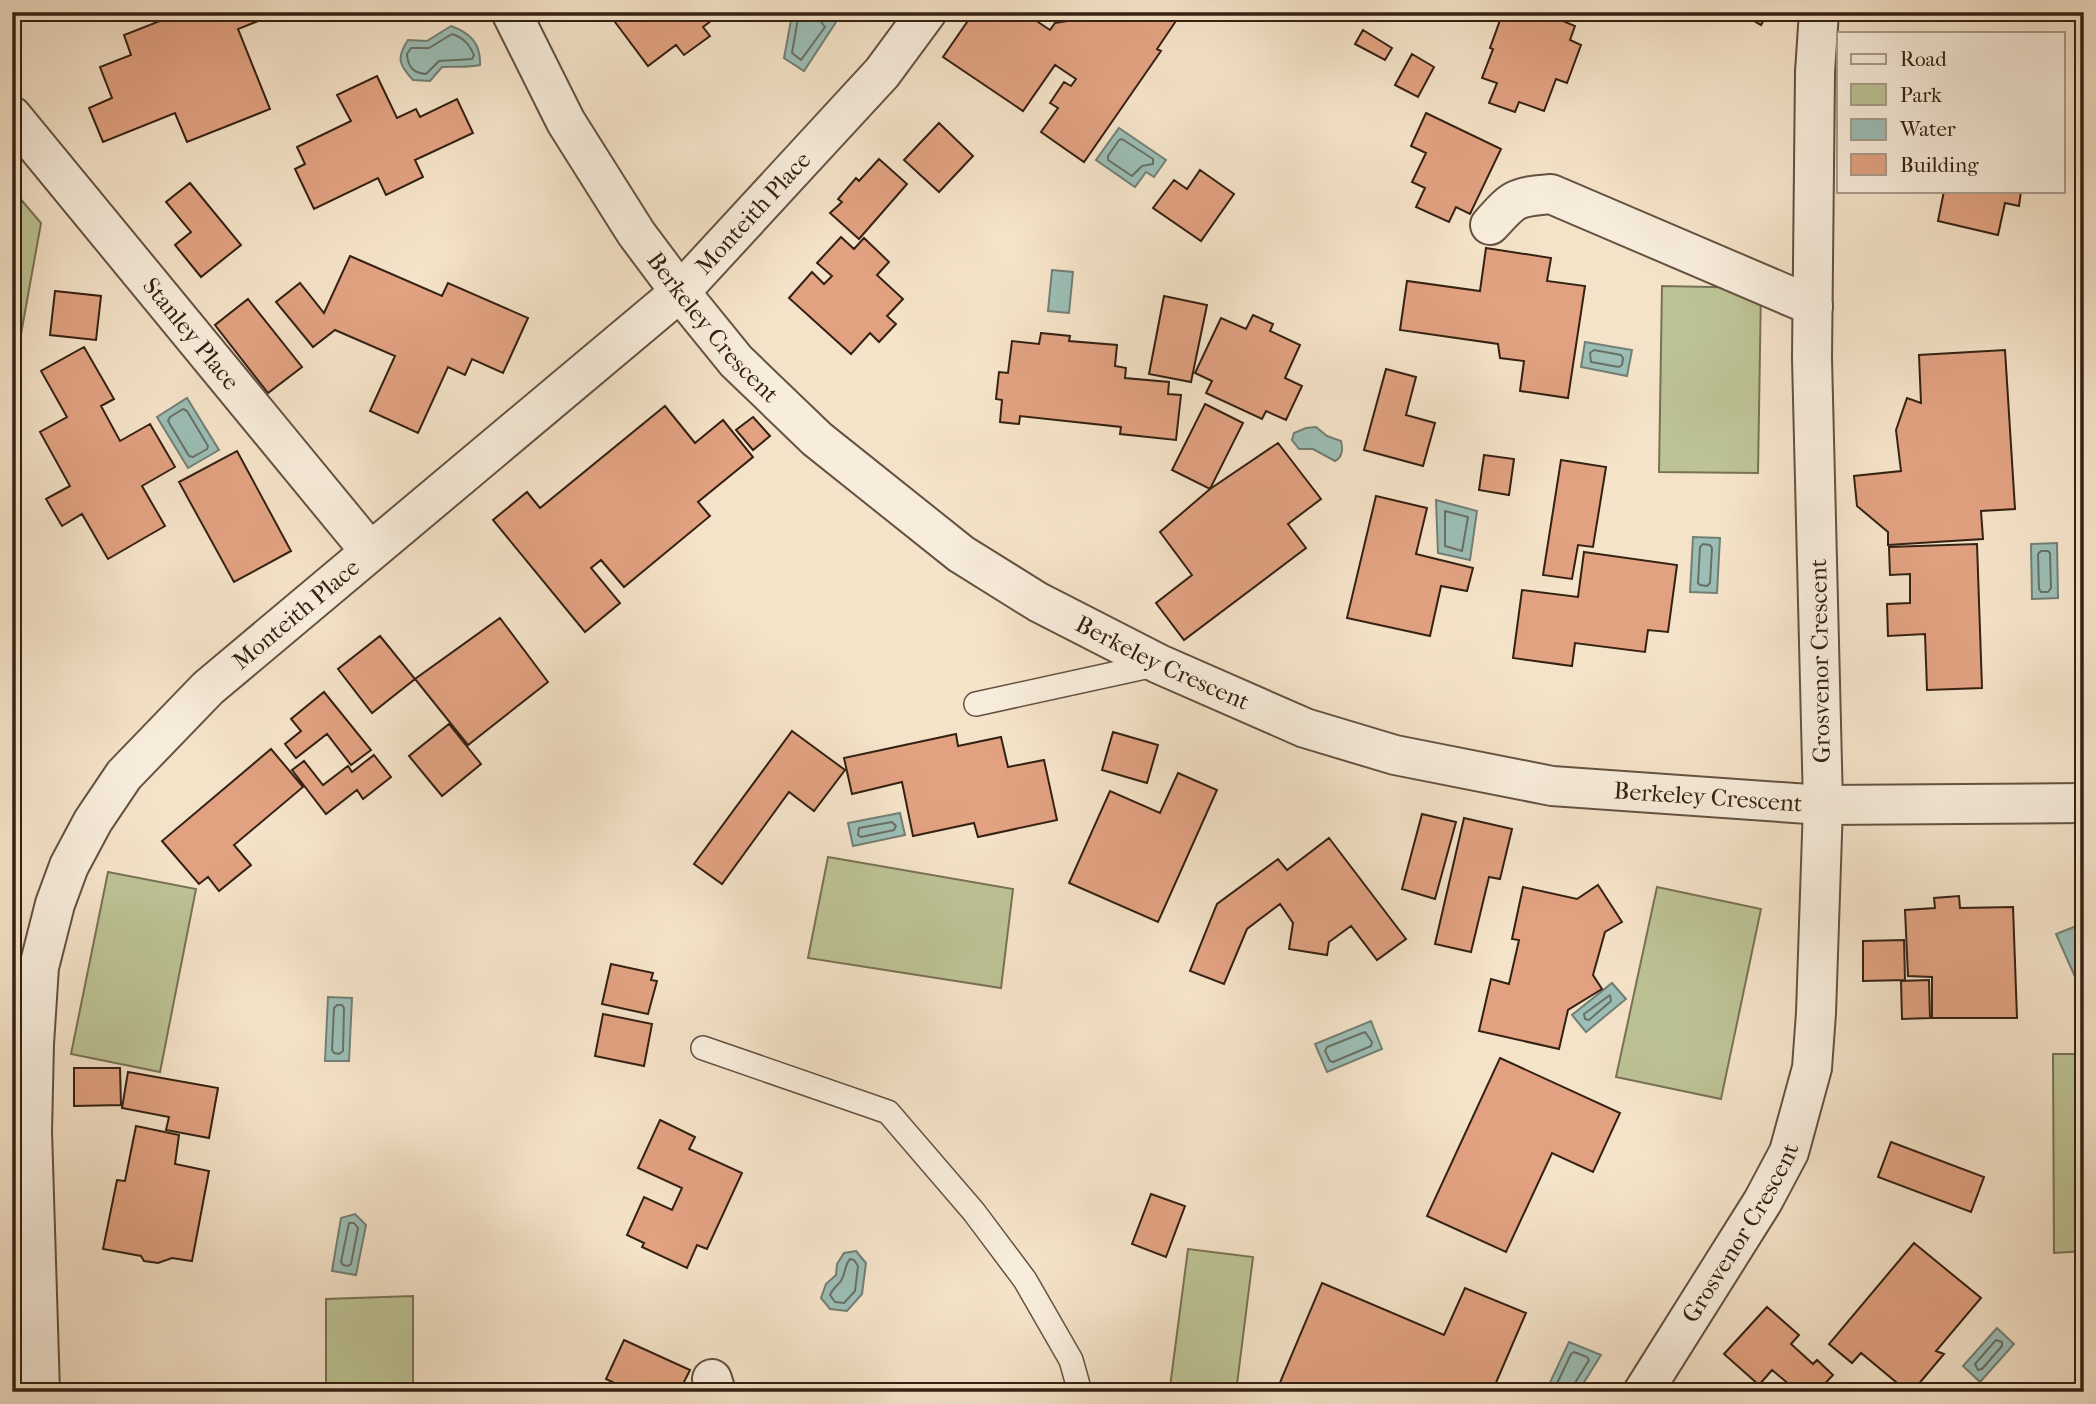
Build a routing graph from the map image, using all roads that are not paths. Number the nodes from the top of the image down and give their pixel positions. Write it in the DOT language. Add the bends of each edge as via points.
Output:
graph roads {
  1 [pos="511,12"];
  2 [pos="927,12"];
  3 [pos="1819,12"];
  4 [pos="12,116"];
  5 [pos="1490,225"];
  6 [pos="680,292"];
  7 [pos="1813,306"];
  8 [pos="369,550"];
  9 [pos="1159,664"];
  10 [pos="976,704"];
  11 [pos="2084,803"];
  12 [pos="1824,805"];
  13 [pos="703,1048"];
  14 [pos="40,1392"];
  15 [pos="1080,1392"];
  16 [pos="1643,1392"];
  1 -- 6 [label="street, Berkeley Crescent" via="566,122 636,233"];
  2 -- 6 [label="street, Monteith Place" via="882,73"];
  3 -- 7 [label="street, Grosvenor Crescent"];
  4 -- 8 [label="street, Stanley Place"];
  5 -- 7 [label="street" via="1510,202 1551,194"];
  6 -- 8 [label="street, Monteith Place"];
  6 -- 9 [label="street, Berkeley Crescent" via="736,361 817,439 951,546 1038,602"];
  7 -- 12 [label="street, Grosvenor Crescent"];
  8 -- 14 [label="street, Monteith Place" via="208,688 133,765 93,821 69,866 39,967 34,1044"];
  9 -- 10 [label="lane"];
  9 -- 12 [label="street, Berkeley Crescent" via="1305,728 1460,770 1552,786"];
  11 -- 12 [label="street, Berkeley Crescent"];
  12 -- 16 [label="street, Grosvenor Crescent" via="1816,1013 1812,1068 1802,1109 1788,1152 1763,1201"];
  13 -- 15 [label="lane" via="888,1112 1025,1280 1071,1360"];
}
